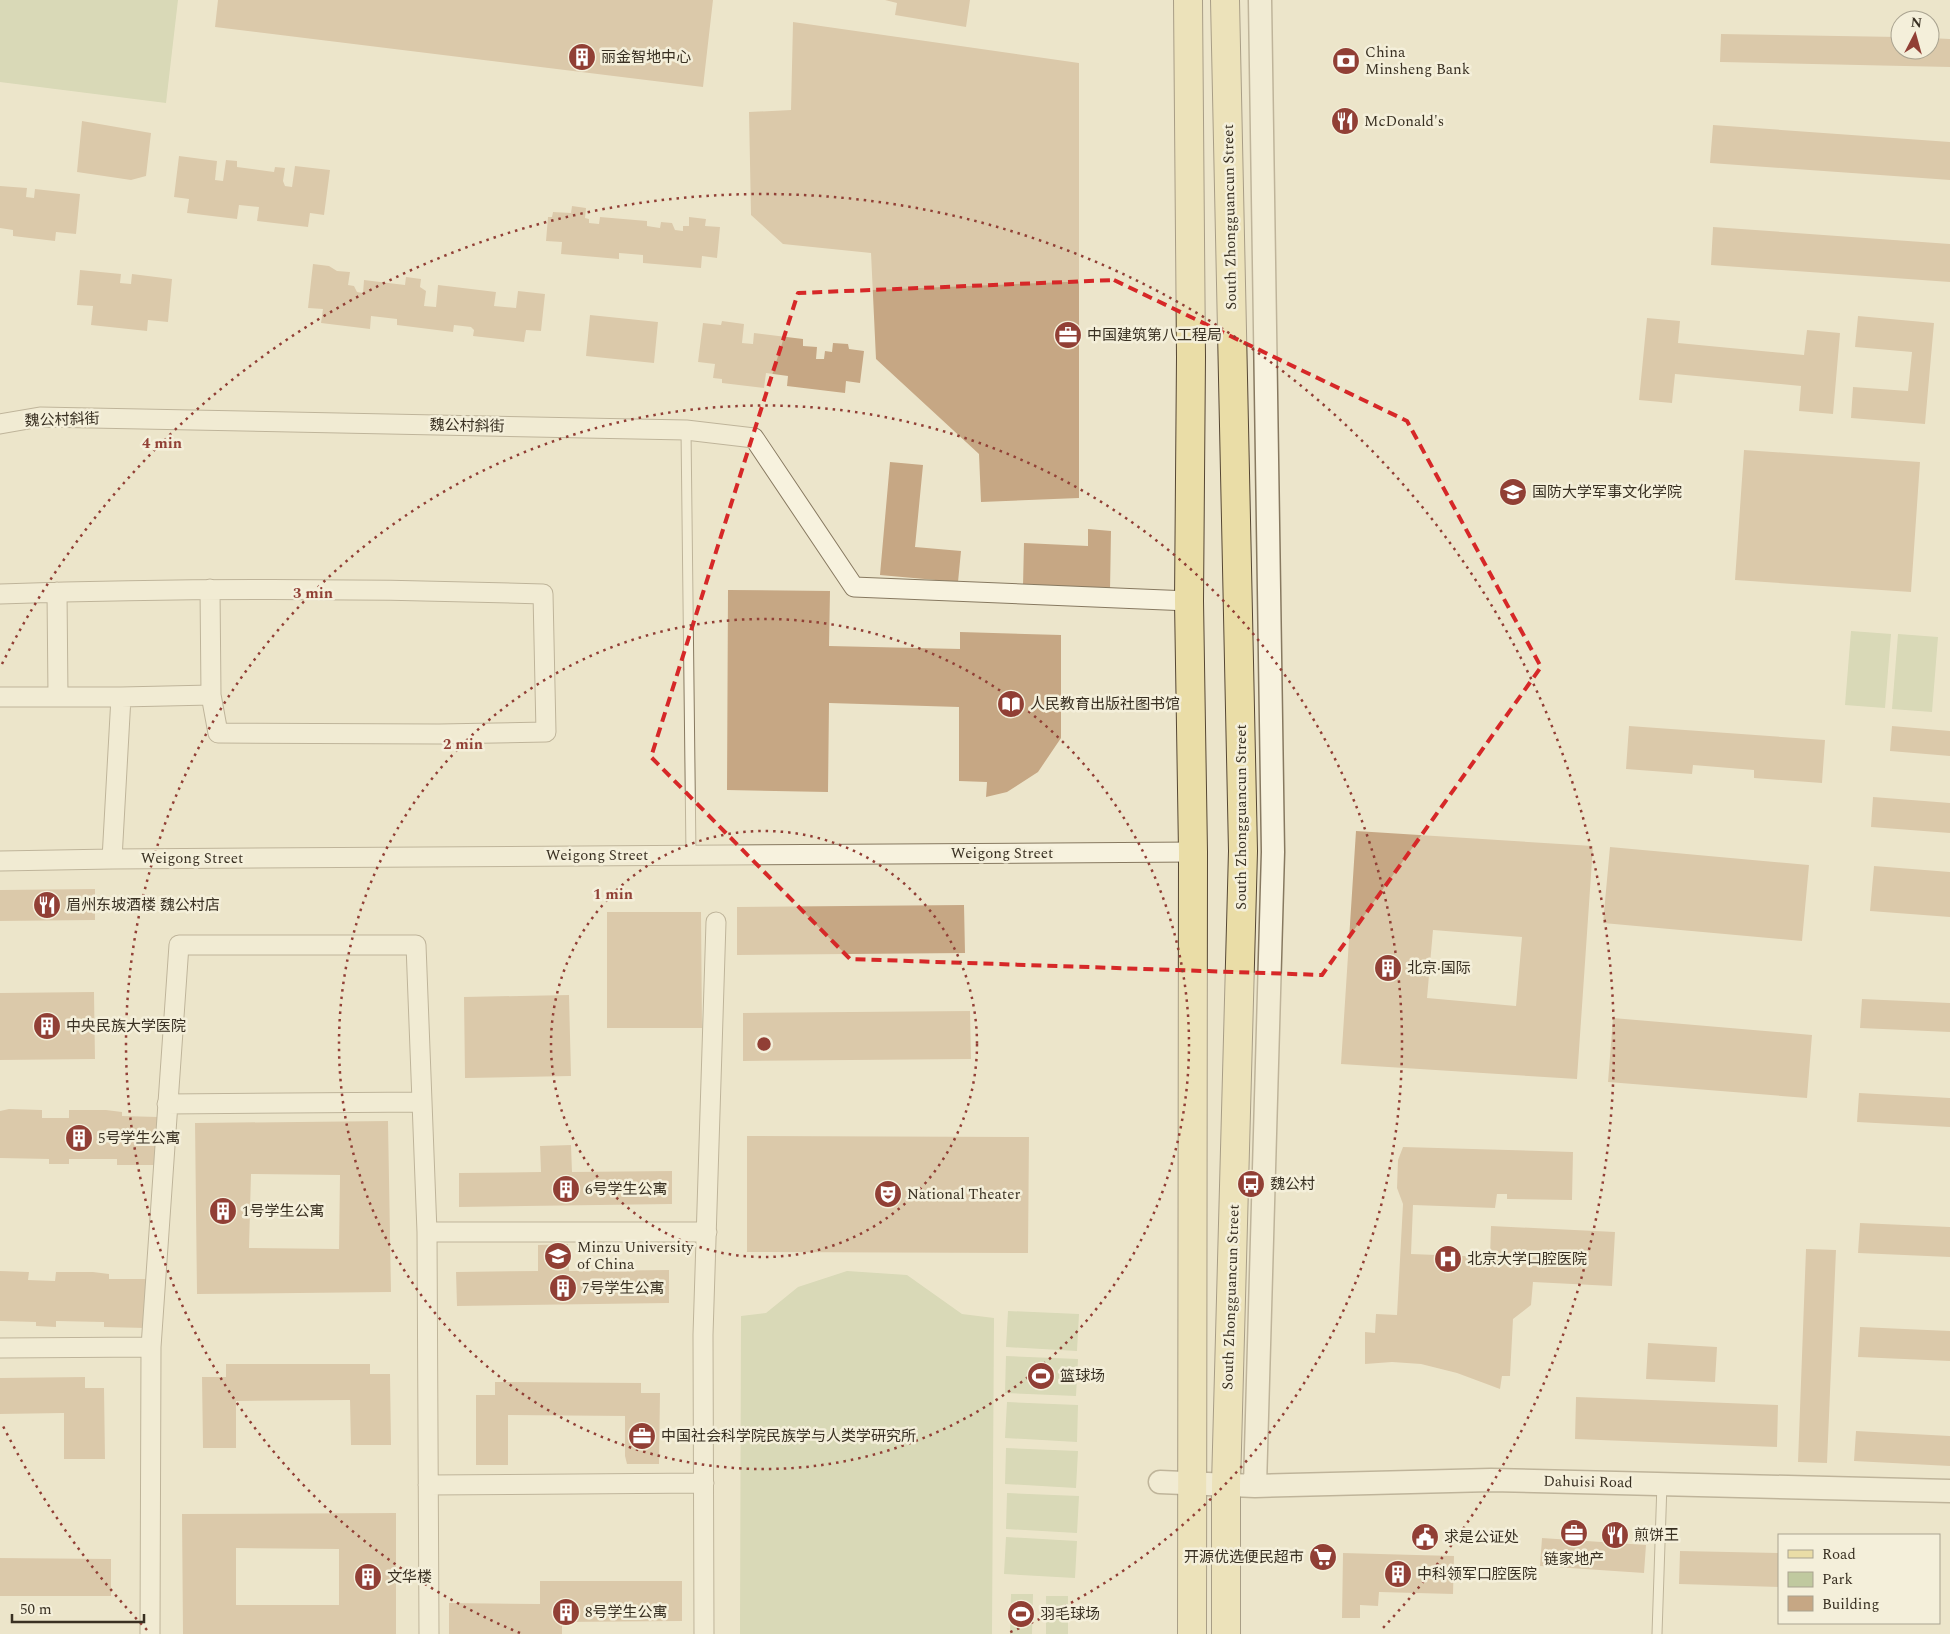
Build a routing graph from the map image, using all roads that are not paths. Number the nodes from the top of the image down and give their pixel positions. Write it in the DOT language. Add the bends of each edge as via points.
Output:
graph roads {
  1 [pos="1188,0"];
  2 [pos="1226,0"];
  3 [pos="1260,0"];
  4 [pos="0,424"];
  5 [pos="686,430"];
  6 [pos="210,589"];
  7 [pos="57,592"];
  8 [pos="0,594"];
  9 [pos="1190,601"];
  10 [pos="212,695"];
  11 [pos="58,696"];
  12 [pos="0,697"];
  13 [pos="121,697"];
  14 [pos="1193,852"];
  15 [pos="691,855"];
  16 [pos="112,859"];
  17 [pos="0,861"];
  18 [pos="716,922"];
  19 [pos="422,1102"];
  20 [pos="167,1104"];
  21 [pos="427,1232"];
  22 [pos="707,1232"];
  23 [pos="151,1347"];
  24 [pos="0,1348"];
  25 [pos="1160,1482"];
  26 [pos="704,1483"];
  27 [pos="1193,1483"];
  28 [pos="1662,1483"];
  29 [pos="1226,1485"];
  30 [pos="428,1486"];
  31 [pos="1255,1486"];
  32 [pos="1950,1491"];
  33 [pos="150,1634"];
  34 [pos="428,1634"];
  35 [pos="704,1634"];
  36 [pos="1192,1634"];
  37 [pos="1226,1634"];
  38 [pos="1658,1634"];
  1 -- 9 [label="main road"];
  2 -- 29 [label="main road, South Zhongguancun Street" via="1243,851"];
  3 -- 31 [label="street, South Zhongguancun Street" via="1273,852"];
  4 -- 5 [label="street, 魏公村斜街" via="40,418"];
  5 -- 9 [label="street, 魏公村斜街" via="754,438 854,587"];
  5 -- 15 [label="lane"];
  6 -- 7 [label="street"];
  6 -- 10 [label="street"];
  6 -- 10 [label="street" via="543,594 546,732 218,733"];
  7 -- 8 [label="street"];
  7 -- 11 [label="street"];
  9 -- 14 [label="main road"];
  10 -- 13 [label="street"];
  11 -- 12 [label="street"];
  11 -- 13 [label="street"];
  13 -- 16 [label="street"];
  14 -- 15 [label="street, Weigong Street"];
  14 -- 27 [label="main road"];
  15 -- 16 [label="street, Weigong Street"];
  16 -- 17 [label="street, Weigong Street"];
  18 -- 22 [label="street"];
  19 -- 20 [label="street"];
  19 -- 20 [label="street" via="416,945 179,945"];
  19 -- 21 [label="street"];
  20 -- 23 [label="street"];
  21 -- 22 [label="street"];
  21 -- 30 [label="street"];
  22 -- 26 [label="street" via="703,1335"];
  23 -- 24 [label="street"];
  23 -- 33 [label="street"];
  25 -- 27 [label="street, Dahuisi Road"];
  26 -- 30 [label="street"];
  26 -- 35 [label="street"];
  27 -- 29 [label="street, Dahuisi Road"];
  27 -- 36 [label="main road"];
  28 -- 31 [label="street, Dahuisi Road" via="1491,1480"];
  28 -- 32 [label="street, Dahuisi Road"];
  28 -- 38 [label="lane"];
  29 -- 31 [label="street, Dahuisi Road"];
  29 -- 37 [label="main road, South Zhongguancun Street"];
  30 -- 34 [label="street"];
}
